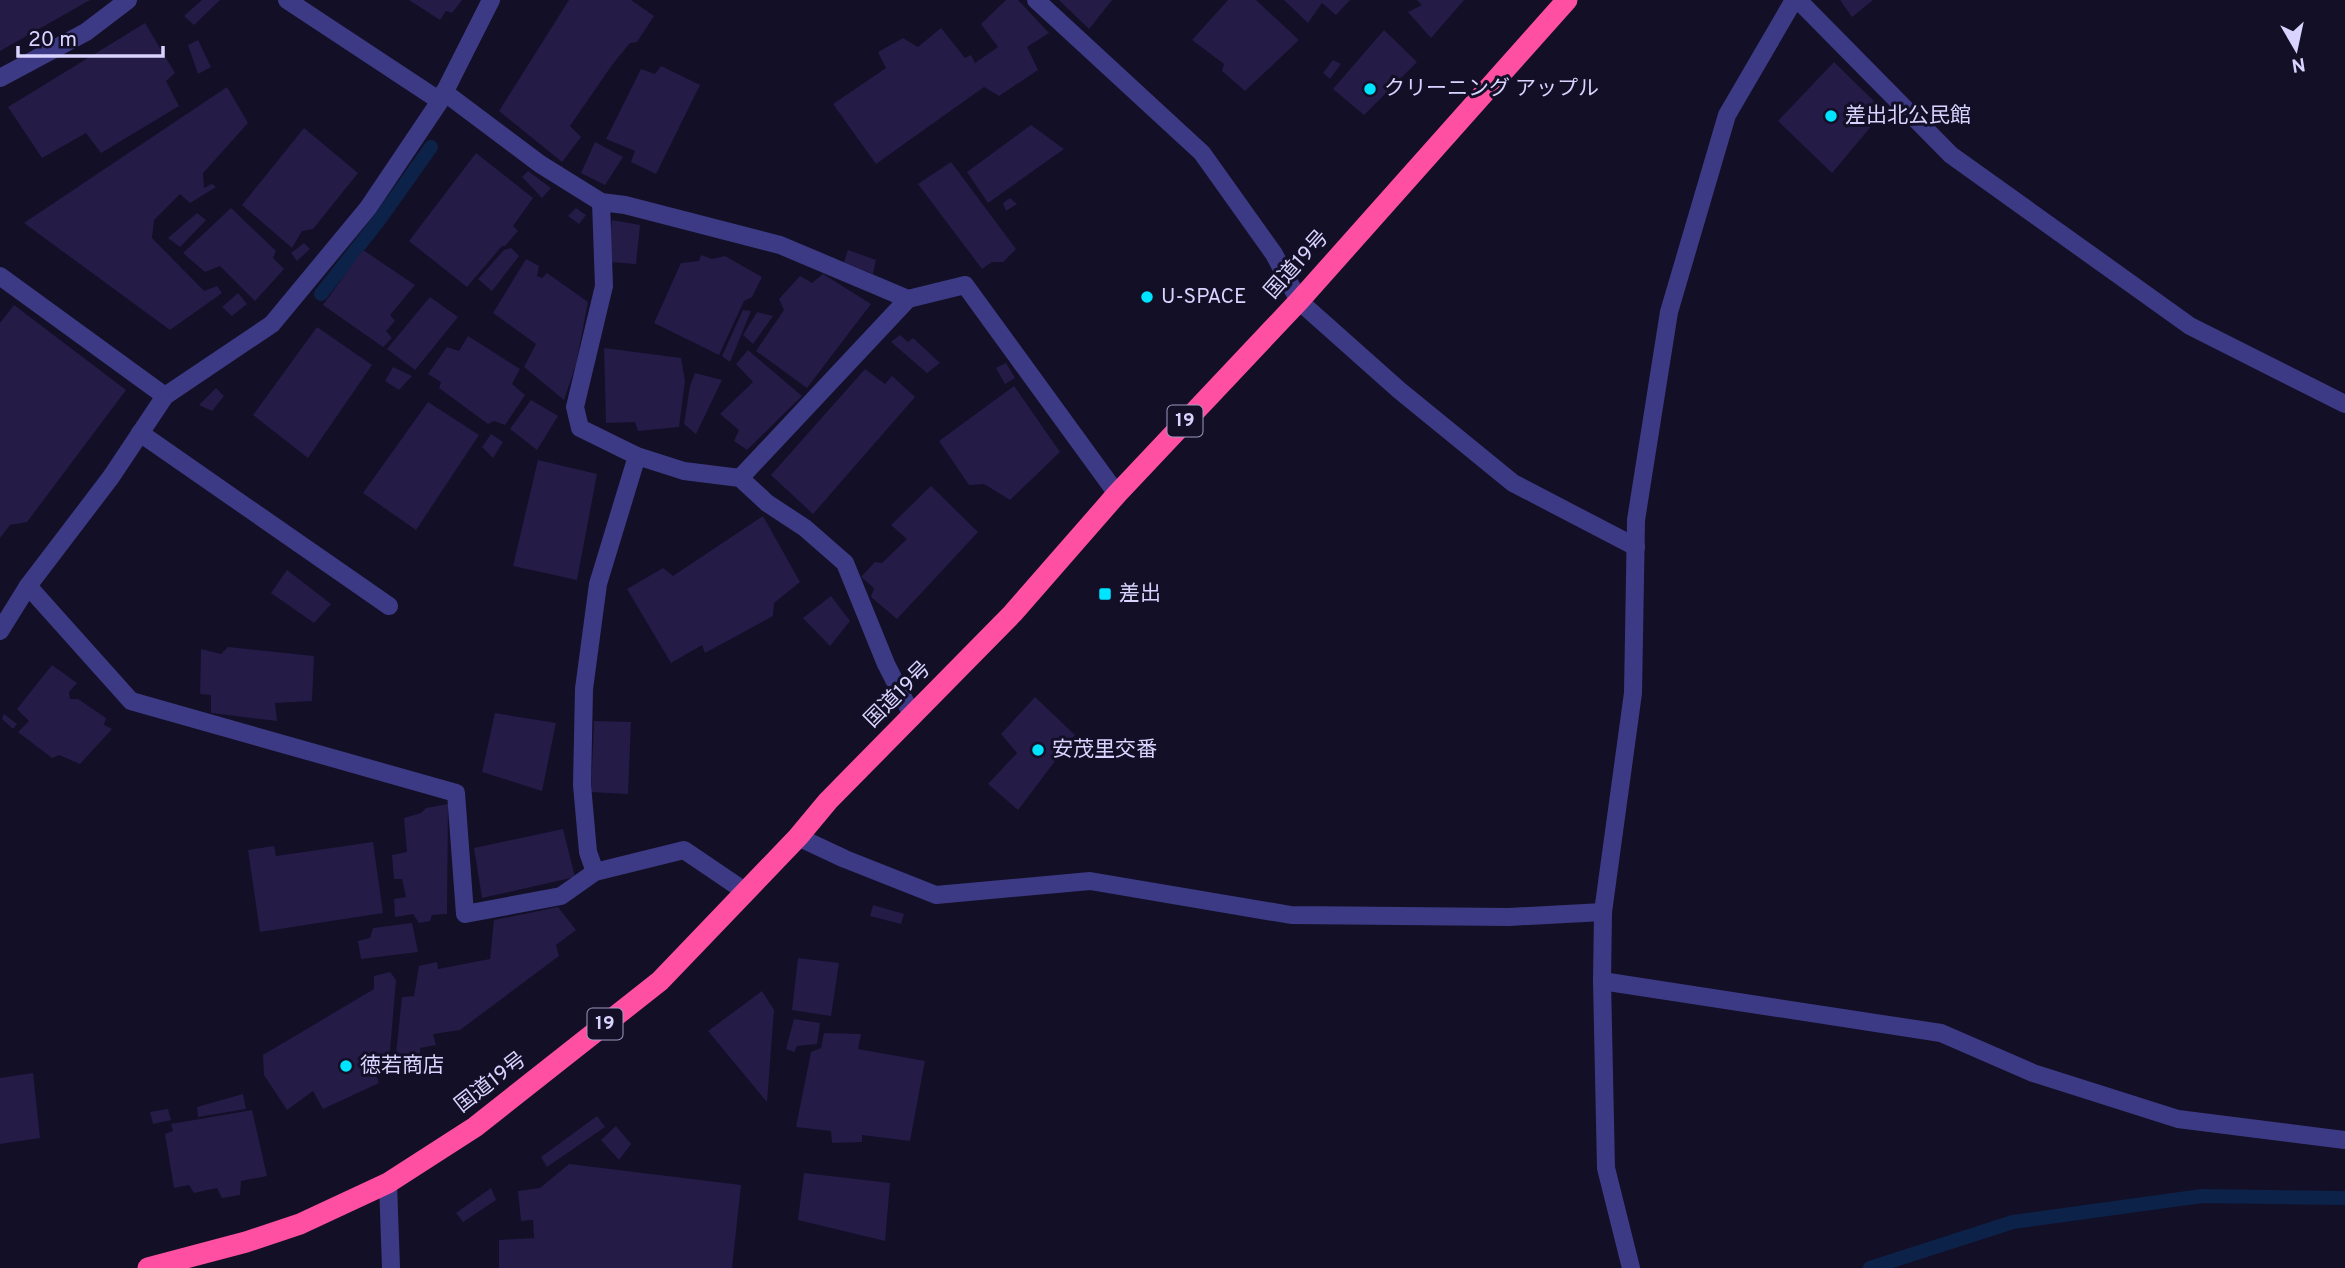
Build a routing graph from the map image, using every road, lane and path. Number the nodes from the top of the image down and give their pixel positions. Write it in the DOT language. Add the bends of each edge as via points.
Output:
graph roads {
  1 [pos="128,0"];
  2 [pos="287,0"];
  3 [pos="491,0"];
  4 [pos="1036,0"];
  5 [pos="1567,0"];
  6 [pos="1796,0"];
  7 [pos="0,78"];
  8 [pos="442,97"];
  9 [pos="601,202"];
  10 [pos="0,276"];
  11 [pos="908,299"];
  12 [pos="1299,300"];
  13 [pos="165,396"];
  14 [pos="2345,404"];
  15 [pos="140,433"];
  16 [pos="636,456"];
  17 [pos="740,478"];
  18 [pos="1116,494"];
  19 [pos="1636,547"];
  20 [pos="28,586"];
  21 [pos="389,606"];
  22 [pos="0,631"];
  23 [pos="912,717"];
  24 [pos="798,837"];
  25 [pos="595,872"];
  26 [pos="746,892"];
  27 [pos="1603,912"];
  28 [pos="1602,981"];
  29 [pos="2345,1140"];
  30 [pos="388,1183"];
  31 [pos="148,1268"];
  32 [pos="391,1268"];
  33 [pos="1631,1268"];
  1 -- 7 [label="street" via="86,32"];
  2 -- 8 [label="street"];
  3 -- 8 [label="street"];
  4 -- 12 [label="street" via="1202,153 1274,254"];
  5 -- 12 [label="highway, 国道19号 / 19"];
  6 -- 14 [label="street" via="1951,155 2190,326"];
  6 -- 19 [label="street" via="1727,115 1669,312 1636,520"];
  8 -- 9 [label="street"];
  8 -- 13 [label="street" via="368,208 272,324"];
  9 -- 11 [label="street" via="780,245"];
  9 -- 16 [label="street" via="604,286 575,407 580,428"];
  10 -- 13 [label="street"];
  11 -- 17 [label="street"];
  11 -- 18 [label="street" via="965,285"];
  12 -- 18 [label="highway, 国道19号 / 19"];
  12 -- 19 [label="street" via="1513,483"];
  13 -- 15 [label="street"];
  15 -- 20 [label="street"];
  15 -- 21 [label="street"];
  16 -- 17 [label="street" via="684,471"];
  16 -- 25 [label="street" via="598,584 584,690 582,785 588,852"];
  17 -- 23 [label="street" via="845,563"];
  18 -- 23 [label="highway, 国道19号 / 19" via="1013,612"];
  19 -- 27 [label="street" via="1633,693"];
  20 -- 22 [label="street"];
  20 -- 25 [label="street" via="131,701 456,793 465,914 561,896"];
  23 -- 24 [label="highway, 国道19号 / 19"];
  24 -- 26 [label="highway, 国道19号 / 19"];
  24 -- 27 [label="street" via="936,895 1090,881 1291,915 1509,917"];
  25 -- 26 [label="street" via="684,849"];
  26 -- 30 [label="highway, 国道19号 / 19" via="660,981 475,1127"];
  27 -- 28 [label="street"];
  28 -- 29 [label="street" via="1941,1033 2033,1073 2178,1119"];
  28 -- 33 [label="street" via="1606,1168"];
  30 -- 31 [label="highway, 国道19号 / 19" via="300,1224"];
  30 -- 32 [label="street"];
}
